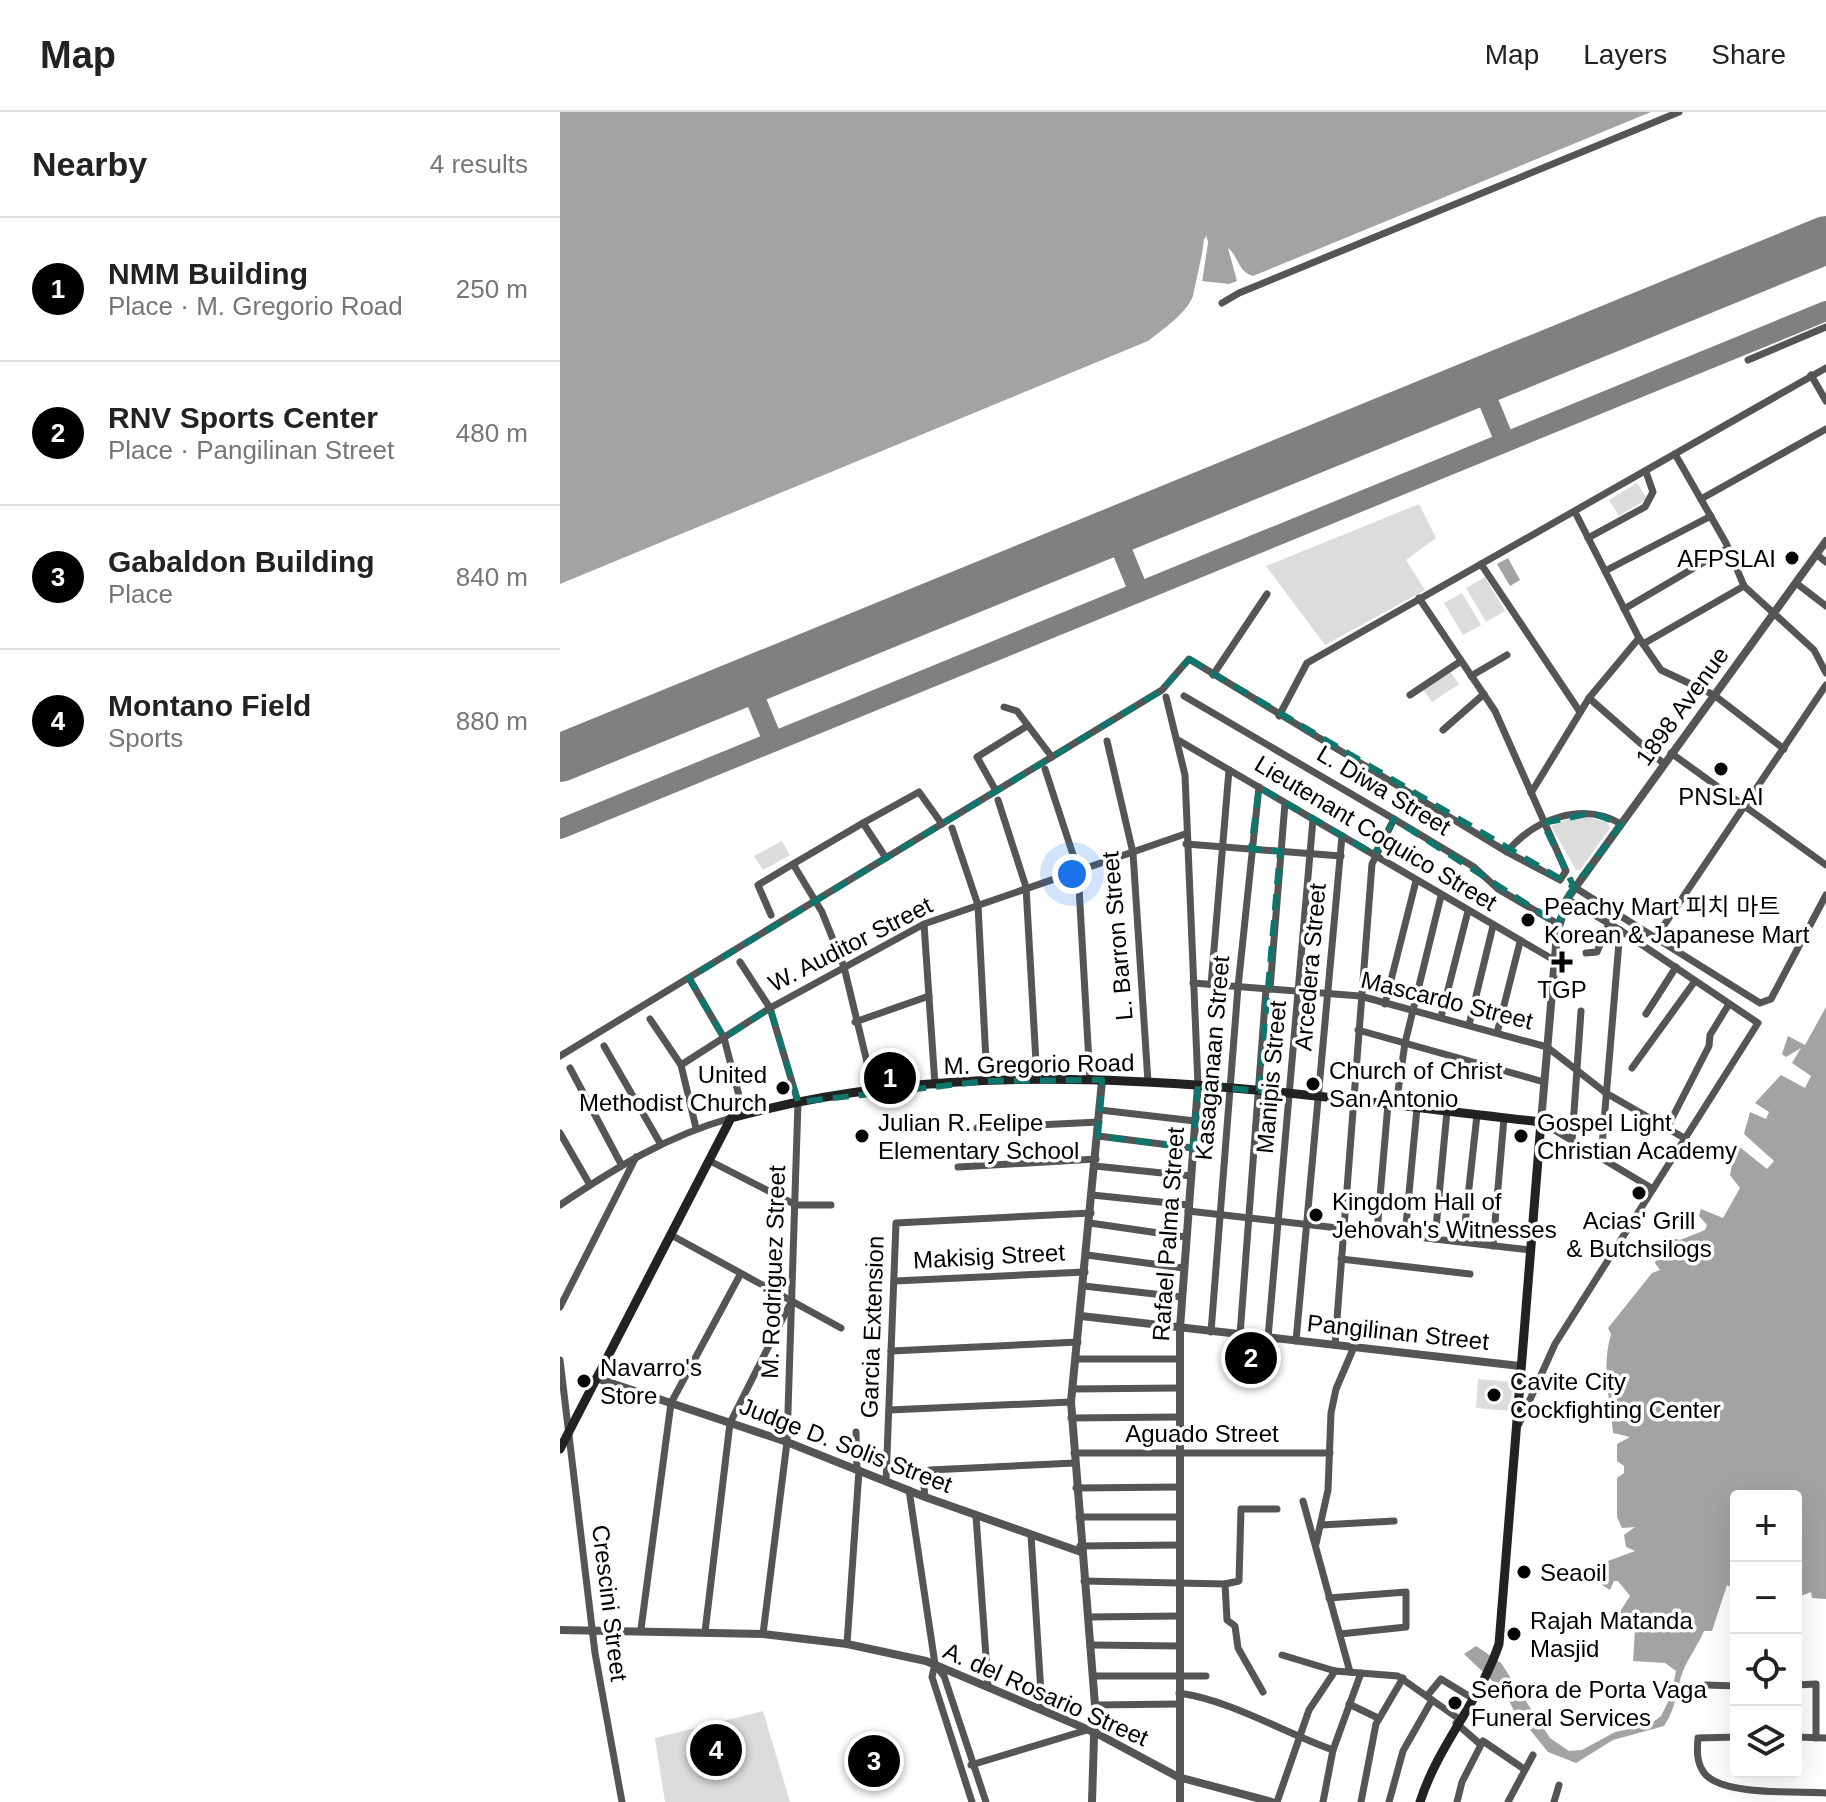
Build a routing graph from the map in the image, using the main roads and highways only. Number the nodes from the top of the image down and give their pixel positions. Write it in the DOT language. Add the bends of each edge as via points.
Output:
graph roads {
  1 [pos="560,1449"];
  2 [pos="1420,1802"];
  1 -- 2 [label="main road, M. Gregorio Road" via="731,1118 874,1091 987,1081 1090,1080 1198,1085 1541,1122 1501,1634 1483,1682 1458,1721"];
}
